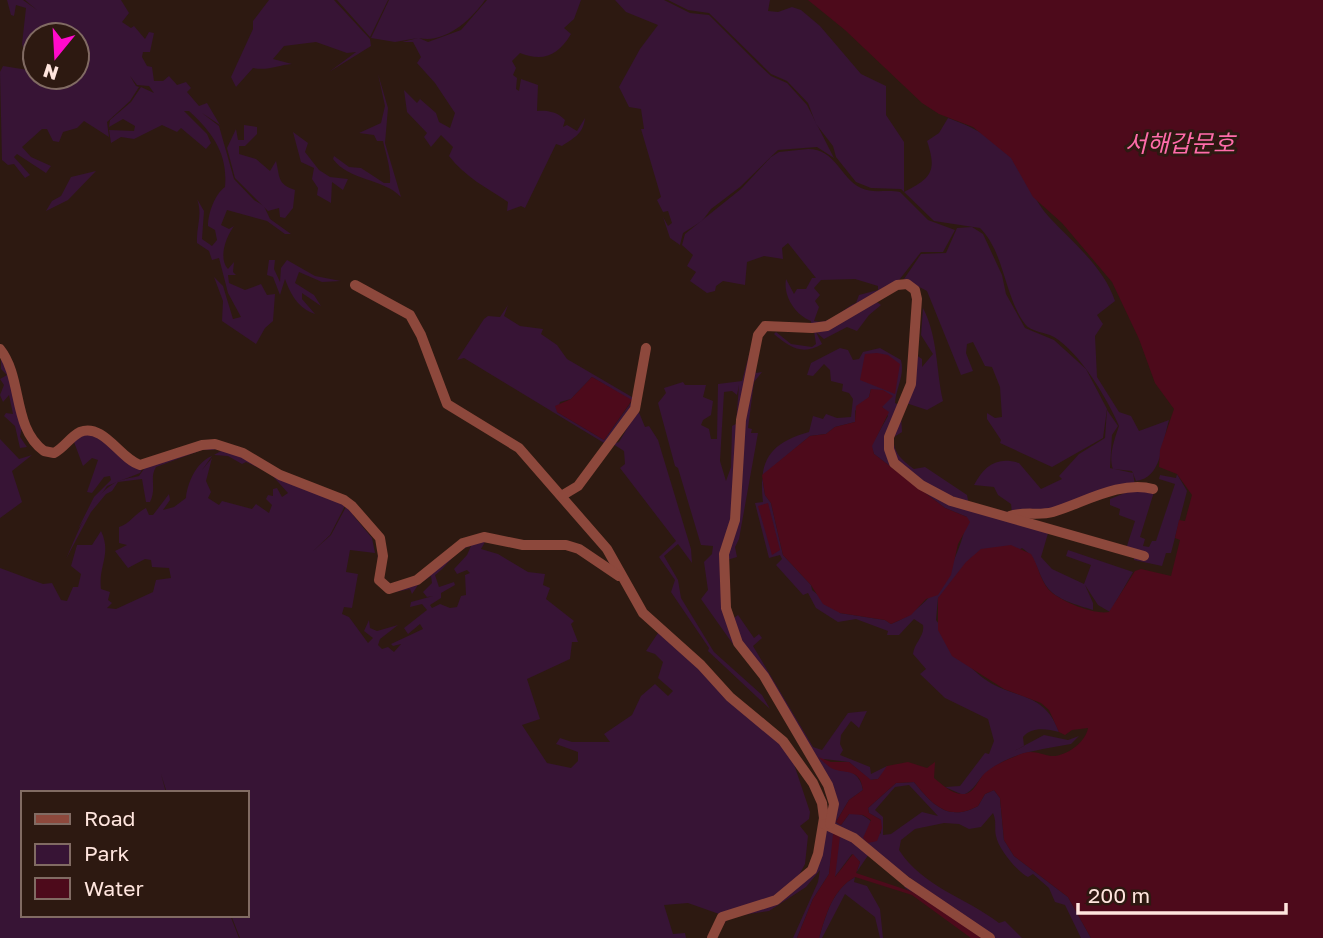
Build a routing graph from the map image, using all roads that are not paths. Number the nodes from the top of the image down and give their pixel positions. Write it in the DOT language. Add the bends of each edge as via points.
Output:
graph roads {
  1 [pos="355,285"];
  2 [pos="646,348"];
  3 [pos="0,349"];
  4 [pos="1153,489"];
  5 [pos="563,495"];
  6 [pos="1009,516"];
  7 [pos="1144,556"];
  8 [pos="623,580"];
  9 [pos="827,824"];
  10 [pos="712,938"];
  11 [pos="990,938"];
  1 -- 5 [label="street" via="410,315 447,404 519,448"];
  2 -- 5 [label="street" via="635,409 578,486"];
  3 -- 8 [label="street" via="15,375 26,424 44,451 54,453 88,431 101,434 141,465 202,445 228,447 352,506 380,538 379,580 389,589 417,580 463,544 484,537 579,549"];
  4 -- 6 [label="street" via="1137,487 1055,512"];
  5 -- 8 [label="street" via="607,549"];
  6 -- 7 [label="street"];
  6 -- 9 [label="street" via="934,493 890,457 889,438 907,397 914,365 917,299 911,287 897,285 827,326 774,325 761,330 741,420 738,501 724,554 725,600 738,643 769,684 828,785 834,804"];
  8 -- 9 [label="street" via="653,623 783,741 819,794"];
  9 -- 10 [label="street" via="807,876 770,903 727,914"];
  9 -- 11 [label="street" via="854,838 907,882"];
}
